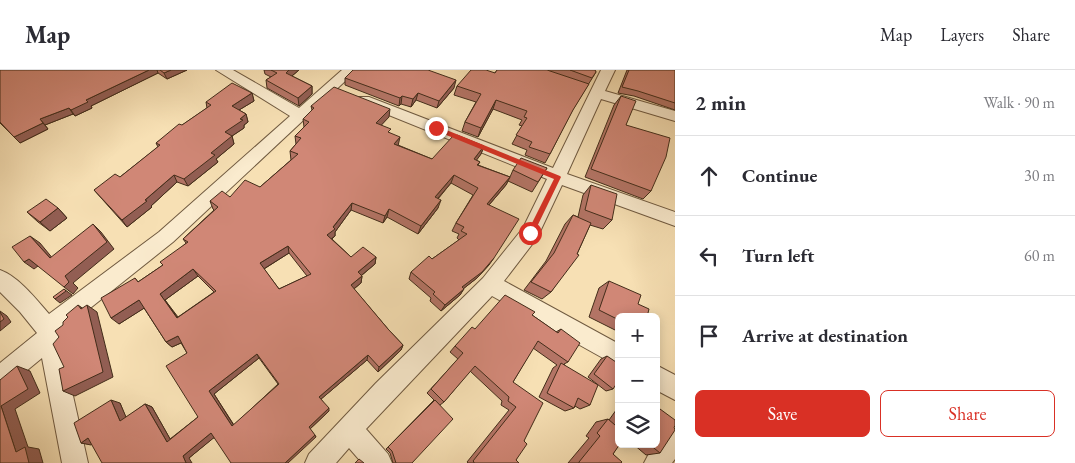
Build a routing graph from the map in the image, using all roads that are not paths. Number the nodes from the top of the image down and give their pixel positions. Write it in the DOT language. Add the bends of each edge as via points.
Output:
graph roads {
  1 [pos="223,70"];
  2 [pos="350,70"];
  3 [pos="608,70"];
  4 [pos="331,88"];
  5 [pos="597,93"];
  6 [pos="300,115"];
  7 [pos="675,116"];
  8 [pos="558,177"];
  9 [pos="675,219"];
  10 [pos="0,279"];
  11 [pos="490,284"];
  12 [pos="48,333"];
  13 [pos="615,354"];
  14 [pos="0,378"];
  15 [pos="660,379"];
  16 [pos="675,388"];
  17 [pos="349,429"];
  18 [pos="675,436"];
  19 [pos="73,462"];
  20 [pos="318,463"];
  21 [pos="379,463"];
  22 [pos="657,463"];
  1 -- 6 [label="street"];
  2 -- 4 [label="street"];
  3 -- 5 [label="street"];
  4 -- 6 [label="street"];
  4 -- 8 [label="street"];
  5 -- 7 [label="street"];
  5 -- 8 [label="street"];
  6 -- 12 [label="street" via="166,238"];
  8 -- 9 [label="street"];
  8 -- 11 [label="street" via="535,226"];
  10 -- 12 [label="street" via="28,305"];
  11 -- 13 [label="street"];
  11 -- 17 [label="street"];
  12 -- 14 [label="street"];
  12 -- 19 [label="street"];
  15 -- 16 [label="street"];
  17 -- 20 [label="street"];
  17 -- 21 [label="street"];
  18 -- 22 [label="street"];
}
